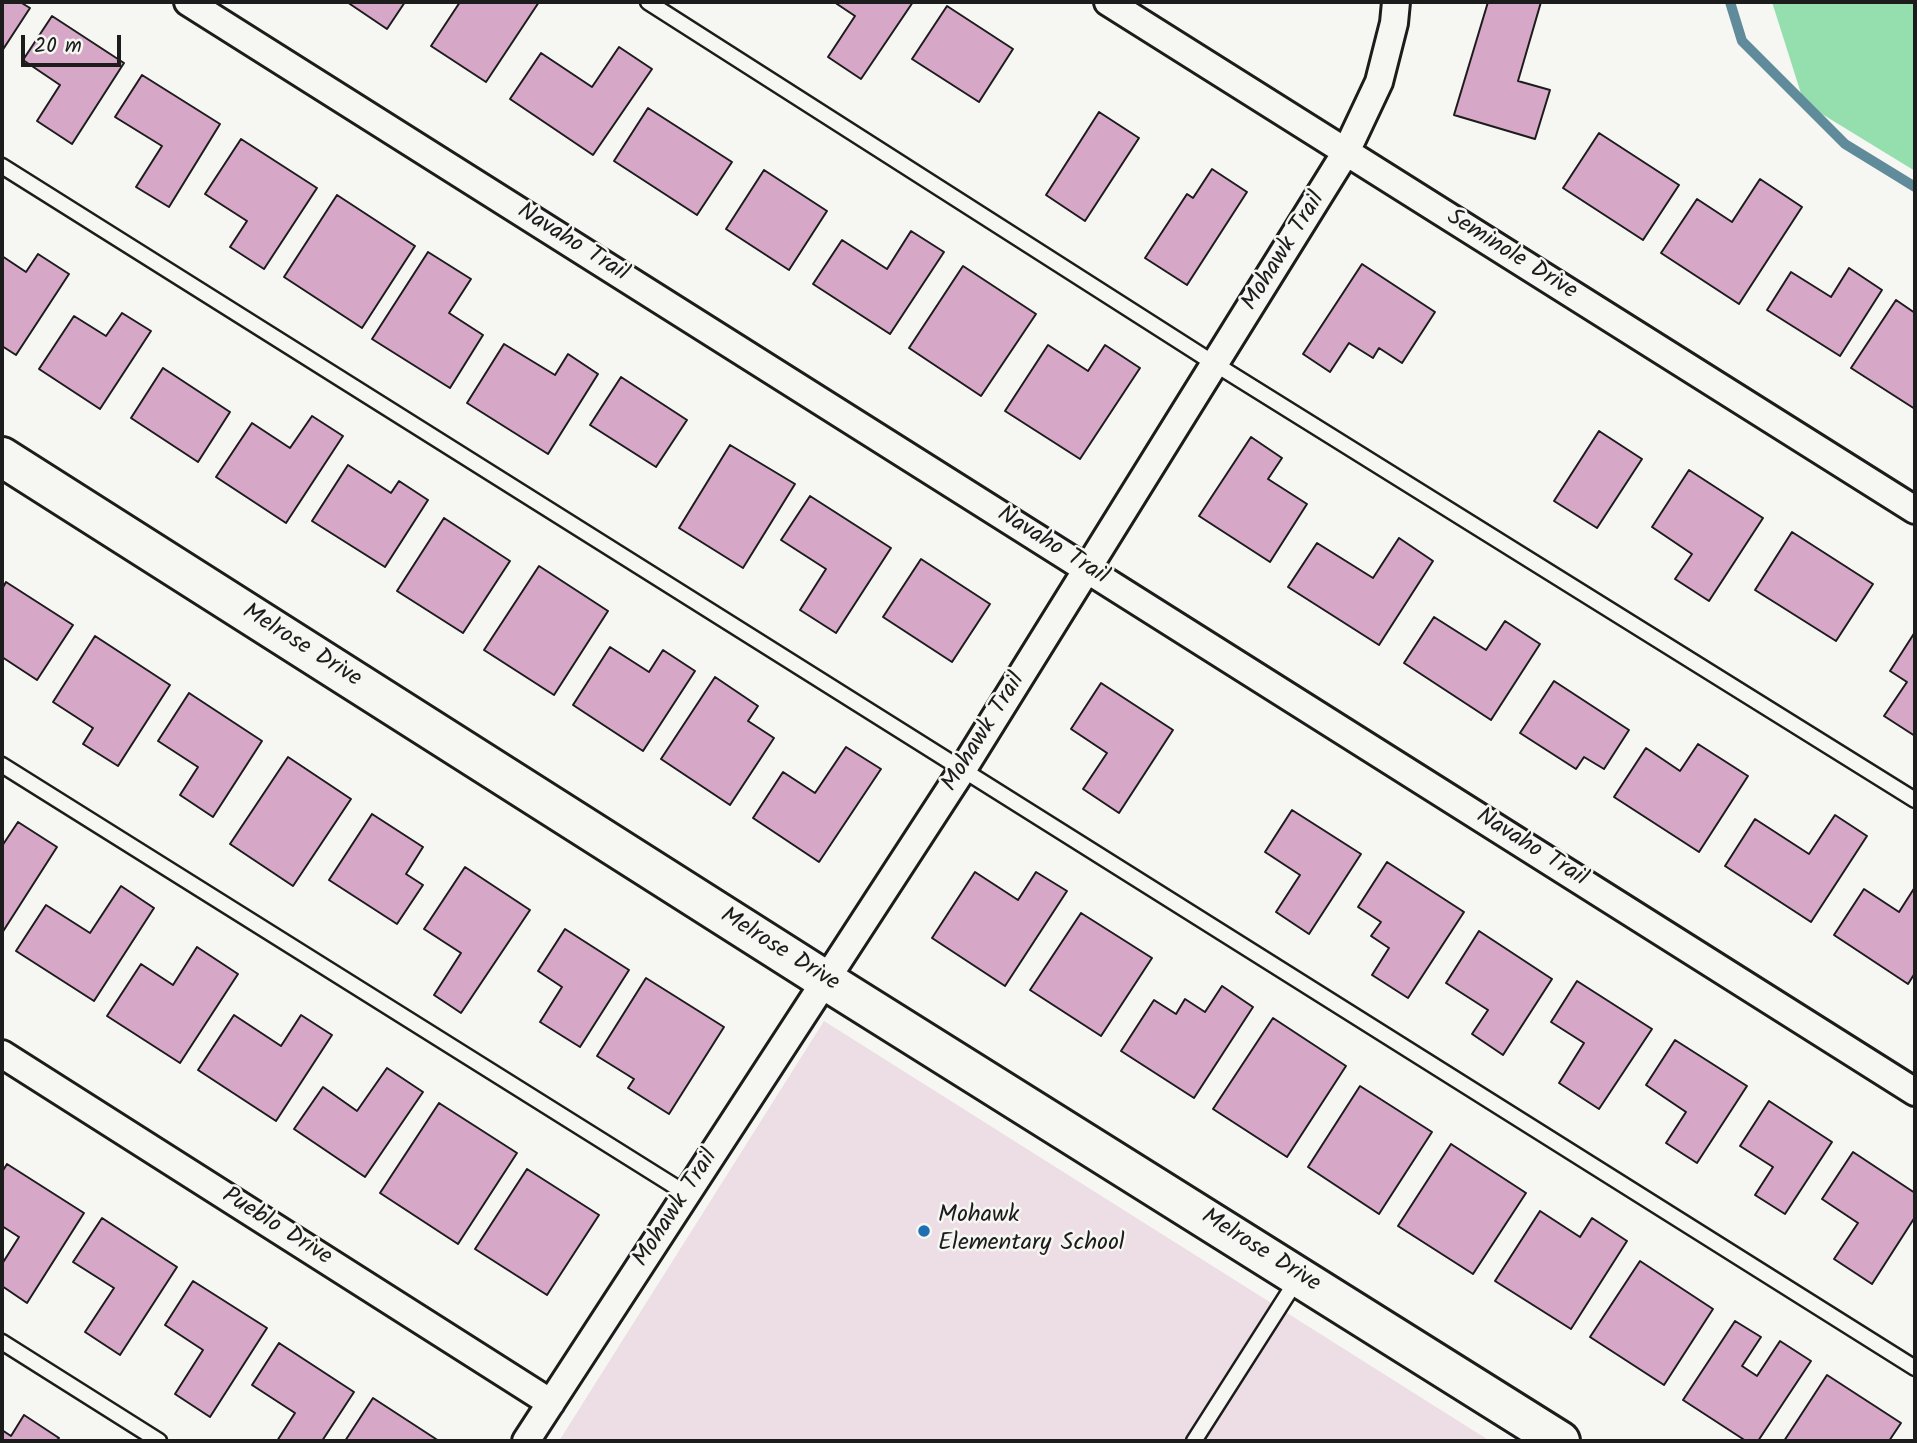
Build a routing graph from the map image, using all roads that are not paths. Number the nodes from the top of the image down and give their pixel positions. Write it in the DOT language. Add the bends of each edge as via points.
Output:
graph roads {
  1 [pos="187,2"];
  2 [pos="648,2"];
  3 [pos="1108,2"];
  4 [pos="1396,2"];
  5 [pos="1346,152"];
  6 [pos="2,166"];
  7 [pos="1215,363"];
  8 [pos="2,457"];
  9 [pos="1915,510"];
  10 [pos="1088,569"];
  11 [pos="2,765"];
  12 [pos="963,769"];
  13 [pos="1915,800"];
  14 [pos="825,980"];
  15 [pos="2,1054"];
  16 [pos="1915,1092"];
  17 [pos="687,1194"];
  18 [pos="1299,1276"];
  19 [pos="2,1342"];
  20 [pos="1915,1368"];
  21 [pos="551,1403"];
  22 [pos="159,1441"];
  23 [pos="526,1441"];
  24 [pos="1194,1441"];
  25 [pos="1560,1441"];
  1 -- 10 [label="street, Navaho Trail"];
  2 -- 7 [label="lane"];
  3 -- 5 [label="street, Seminole Drive"];
  4 -- 5 [label="street, Mohawk Trail" via="1379,82"];
  5 -- 7 [label="street, Mohawk Trail"];
  5 -- 9 [label="street, Seminole Drive"];
  6 -- 12 [label="lane"];
  7 -- 10 [label="street, Mohawk Trail"];
  7 -- 13 [label="lane"];
  8 -- 14 [label="street, Melrose Drive"];
  10 -- 12 [label="street, Mohawk Trail"];
  10 -- 16 [label="street, Navaho Trail"];
  11 -- 17 [label="lane"];
  12 -- 14 [label="street, Mohawk Trail"];
  12 -- 20 [label="lane"];
  14 -- 17 [label="street, Mohawk Trail"];
  14 -- 18 [label="street, Melrose Drive"];
  15 -- 21 [label="street, Pueblo Drive"];
  17 -- 21 [label="street, Mohawk Trail"];
  18 -- 24 [label="lane"];
  18 -- 25 [label="street, Melrose Drive"];
  19 -- 22 [label="lane"];
  21 -- 23 [label="street, Mohawk Trail"];
}
